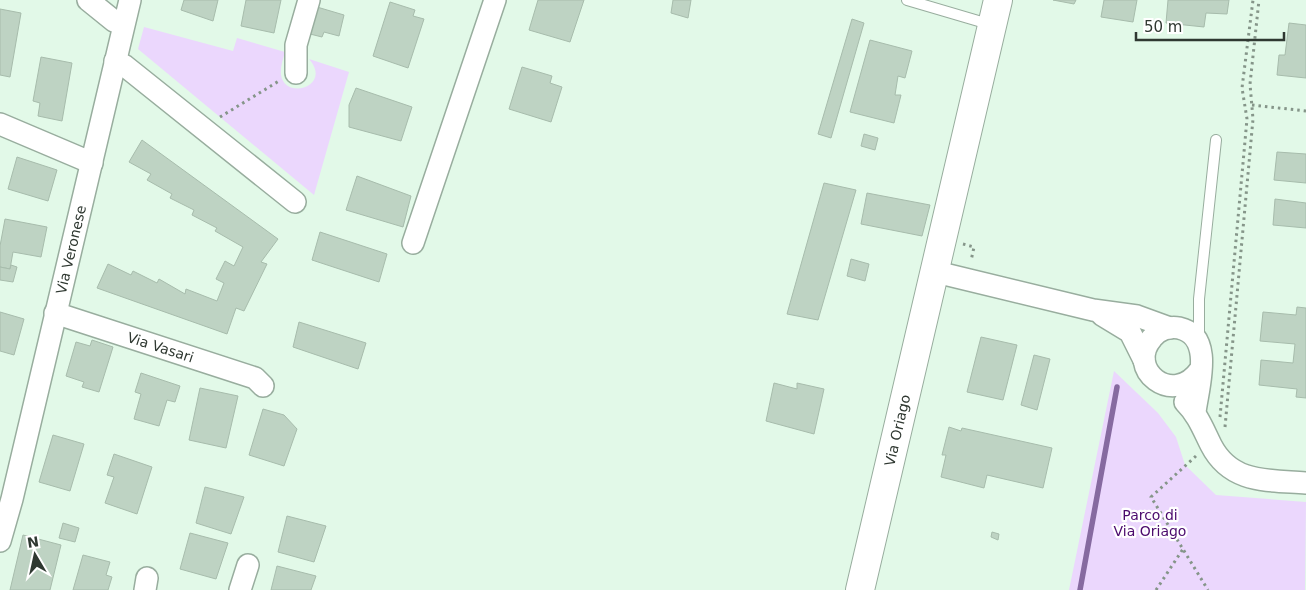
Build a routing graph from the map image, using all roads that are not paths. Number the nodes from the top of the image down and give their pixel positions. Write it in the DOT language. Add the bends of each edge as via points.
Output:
graph roads {
  1 [pos="88,0"];
  2 [pos="130,0"];
  3 [pos="309,0"];
  4 [pos="495,0"];
  5 [pos="907,0"];
  6 [pos="995,12"];
  7 [pos="124,24"];
  8 [pos="115,61"];
  9 [pos="296,73"];
  10 [pos="0,124"];
  11 [pos="1216,140"];
  12 [pos="92,163"];
  13 [pos="295,202"];
  14 [pos="413,243"];
  15 [pos="936,272"];
  16 [pos="1199,299"];
  17 [pos="1093,310"];
  18 [pos="56,313"];
  19 [pos="1185,334"];
  20 [pos="1144,360"];
  21 [pos="1200,370"];
  22 [pos="1167,385"];
  23 [pos="263,386"];
  24 [pos="1195,412"];
  25 [pos="1306,483"];
  26 [pos="6,498"];
  27 [pos="0,541"];
  28 [pos="248,565"];
  29 [pos="240,590"];
  30 [pos="860,590"];
  1 -- 7 [label="street" via="114,21"];
  2 -- 7 [label="street, Via Veronese"];
  3 -- 9 [label="street" via="296,45"];
  4 -- 14 [label="street"];
  5 -- 6 [label="lane"];
  6 -- 15 [label="street, Via Oriago"];
  7 -- 8 [label="street, Via Veronese"];
  8 -- 12 [label="street, Via Veronese"];
  8 -- 13 [label="street"];
  10 -- 12 [label="street"];
  11 -- 16 [label="lane"];
  12 -- 18 [label="street, Via Veronese"];
  15 -- 17 [label="street"];
  15 -- 30 [label="street, Via Oriago"];
  16 -- 19 [label="lane"];
  16 -- 19 [label="lane"];
  17 -- 19 [label="street" via="1137,316"];
  17 -- 20 [label="street" via="1130,332"];
  18 -- 23 [label="street, Via Vasari" via="255,378"];
  18 -- 26 [label="street, Via Veronese"];
  19 -- 20 [label="street" via="1155,334"];
  19 -- 21 [label="street" via="1202,352"];
  20 -- 22 [label="street" via="1152,377"];
  21 -- 22 [label="street" via="1187,383"];
  21 -- 24 [label="street"];
  22 -- 24 [label="street"];
  24 -- 25 [label="street" via="1212,446 1229,469 1253,478"];
  26 -- 27 [label="street, Via Veronese"];
  28 -- 29 [label="street"];
}
